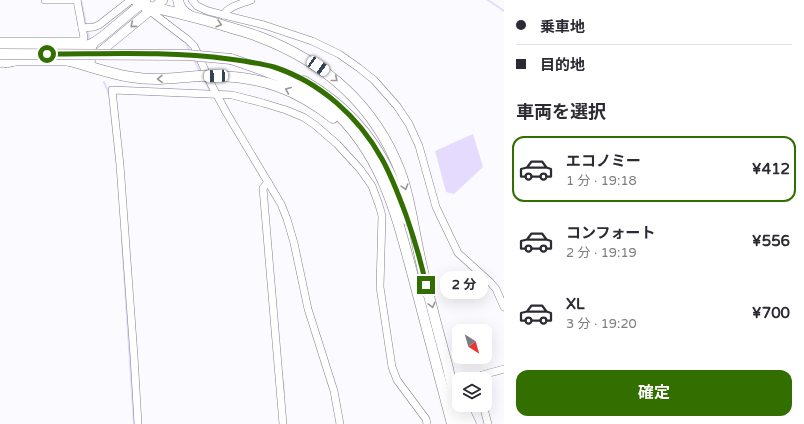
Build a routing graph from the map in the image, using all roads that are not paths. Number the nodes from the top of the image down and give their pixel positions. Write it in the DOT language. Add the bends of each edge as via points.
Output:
graph roads {
  1 [pos="45,0"];
  2 [pos="77,0"];
  3 [pos="163,0"];
  4 [pos="178,0"];
  5 [pos="192,0"];
  6 [pos="251,0"];
  7 [pos="137,1"];
  8 [pos="152,9"];
  9 [pos="223,15"];
  10 [pos="192,16"];
  11 [pos="85,28"];
  12 [pos="0,41"];
  13 [pos="93,43"];
  14 [pos="0,46"];
  15 [pos="13,47"];
  16 [pos="0,54"];
  17 [pos="89,58"];
  18 [pos="231,59"];
  19 [pos="69,61"];
  20 [pos="13,62"];
  21 [pos="0,63"];
  22 [pos="99,69"];
  23 [pos="213,94"];
  24 [pos="364,146"];
  25 [pos="268,182"];
  26 [pos="419,254"];
  27 [pos="504,306"];
  28 [pos="504,369"];
  29 [pos="448,370"];
  30 [pos="492,372"];
  31 [pos="438,374"];
  32 [pos="452,381"];
  33 [pos="465,412"];
  34 [pos="485,412"];
  35 [pos="138,424"];
  36 [pos="283,424"];
  37 [pos="340,424"];
  38 [pos="427,424"];
  39 [pos="445,424"];
  40 [pos="452,424"];
  41 [pos="461,424"];
  42 [pos="471,424"];
  43 [pos="488,424"];
  1 -- 2 [label="street"];
  2 -- 11 [label="street"];
  3 -- 8 [label="main road"];
  4 -- 10 [label="highway" via="180,7"];
  5 -- 9 [label="street" via="202,9"];
  6 -- 9 [label="street" via="230,8"];
  7 -- 8 [label="highway"];
  7 -- 11 [label="street" via="94,28"];
  7 -- 13 [label="main road" via="110,31"];
  8 -- 10 [label="highway"];
  8 -- 17 [label="main road, one-way"];
  8 -- 23 [label="street" via="194,46"];
  9 -- 27 [label="street" via="312,41 339,54 374,80 409,124 419,146 436,207 458,252 496,289"];
  10 -- 26 [label="highway, one-way" via="256,35 292,51 325,71 352,94 375,123 393,154 406,187"];
  11 -- 12 [label="street" via="81,41"];
  13 -- 15 [label="main road" via="75,48"];
  13 -- 17 [label="highway"];
  14 -- 15 [label="highway"];
  16 -- 18 [label="highway, bridge" via="188,55"];
  17 -- 19 [label="main road"];
  17 -- 22 [label="highway"];
  18 -- 24 [label="highway" via="271,73 309,91 341,118"];
  18 -- 26 [label="highway" via="273,67 301,79 325,94 356,122 390,173"];
  19 -- 20 [label="main road"];
  19 -- 22 [label="highway"];
  20 -- 21 [label="highway"];
  24 -- 22 [label="highway, one-way, bridge" via="328,114 278,86 235,76 144,79"];
  23 -- 25 [label="street"];
  23 -- 35 [label="street" via="112,90 120,165"];
  23 -- 38 [label="street" via="232,95 263,102 303,117 337,144 372,186 382,216 380,287 392,367 397,380"];
  24 -- 31 [label="highway" via="385,183 396,212"];
  25 -- 36 [label="street" via="263,188"];
  25 -- 37 [label="street" via="281,204 289,225 308,309 334,391"];
  26 -- 29 [label="highway, one-way"];
  28 -- 30 [label="street"];
  29 -- 32 [label="highway"];
  29 -- 41 [label="highway"];
  31 -- 39 [label="highway"];
  31 -- 40 [label="highway"];
  33 -- 42 [label="highway"];
  34 -- 43 [label="street"];
}
